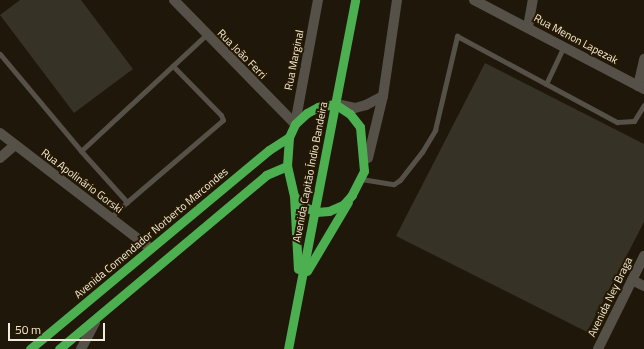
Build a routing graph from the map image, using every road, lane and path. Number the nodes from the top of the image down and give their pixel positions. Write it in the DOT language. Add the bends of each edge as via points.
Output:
graph roads {
  1 [pos="174,0"];
  2 [pos="318,0"];
  3 [pos="355,0"];
  4 [pos="398,0"];
  5 [pos="474,0"];
  6 [pos="533,0"];
  7 [pos="528,27"];
  8 [pos="206,35"];
  9 [pos="564,46"];
  10 [pos="0,54"];
  11 [pos="644,59"];
  12 [pos="173,66"];
  13 [pos="546,84"];
  14 [pos="641,87"];
  15 [pos="383,96"];
  16 [pos="335,104"];
  17 [pos="644,105"];
  18 [pos="294,124"];
  19 [pos="0,133"];
  20 [pos="289,137"];
  21 [pos="15,145"];
  22 [pos="81,151"];
  23 [pos="0,158"];
  24 [pos="287,166"];
  25 [pos="362,175"];
  26 [pos="352,195"];
  27 [pos="294,196"];
  28 [pos="127,202"];
  29 [pos="316,212"];
  30 [pos="110,218"];
  31 [pos="150,248"];
  32 [pos="644,256"];
  33 [pos="632,280"];
  34 [pos="300,282"];
  35 [pos="644,286"];
  36 [pos="98,317"];
  37 [pos="30,349"];
  38 [pos="59,349"];
  39 [pos="81,349"];
  40 [pos="288,349"];
  41 [pos="598,349"];
  1 -- 8 [label="street, Rua João Ferri"];
  2 -- 18 [label="street, Rua Marginal"];
  3 -- 16 [label="street, Avenida Capitão Índio Bandeira"];
  4 -- 15 [label="street"];
  5 -- 7 [label="street, Rua Menon Lapezak"];
  6 -- 7 [label="street"];
  7 -- 9 [label="street, Rua Menon Lapezak"];
  8 -- 12 [label="lane"];
  8 -- 18 [label="street, Rua João Ferri"];
  9 -- 13 [label="lane"];
  9 -- 14 [label="street, Rua Menon Lapezak"];
  10 -- 22 [label="lane"];
  11 -- 14 [label="street"];
  12 -- 22 [label="lane"];
  12 -- 28 [label="lane" via="223,120"];
  13 -- 17 [label="lane" via="617,122 634,121"];
  13 -- 25 [label="lane" via="457,36 435,130 422,152 394,184"];
  15 -- 16 [label="street" via="355,108"];
  15 -- 25 [label="street"];
  16 -- 18 [label="street" via="318,107"];
  16 -- 25 [label="street" via="350,114 360,127 364,149"];
  16 -- 29 [label="street, Avenida Capitão Índio Bandeira"];
  18 -- 20 [label="street"];
  19 -- 21 [label="street, Rua Apolinário Gorski"];
  20 -- 24 [label="street"];
  20 -- 31 [label="street, Avenida Comendador Norberto Marcondes" via="269,150"];
  21 -- 23 [label="street"];
  21 -- 30 [label="street, Rua Apolinário Gorski"];
  22 -- 28 [label="lane"];
  24 -- 27 [label="street"];
  24 -- 36 [label="street" via="266,175"];
  25 -- 26 [label="street"];
  26 -- 29 [label="street" via="343,205 329,211"];
  26 -- 34 [label="street"];
  27 -- 29 [label="street" via="303,206"];
  27 -- 34 [label="street"];
  28 -- 30 [label="lane"];
  29 -- 34 [label="street, Avenida Capitão Índio Bandeira"];
  30 -- 31 [label="street, Rua Apolinário Gorski"];
  31 -- 37 [label="street, Avenida Comendador Norberto Marcondes"];
  32 -- 33 [label="street, Avenida Ney Braga"];
  33 -- 35 [label="street"];
  33 -- 41 [label="street, Avenida Ney Braga"];
  34 -- 40 [label="street, Avenida Capitão Índio Bandeira"];
  36 -- 38 [label="street"];
  36 -- 39 [label="street"];
}
